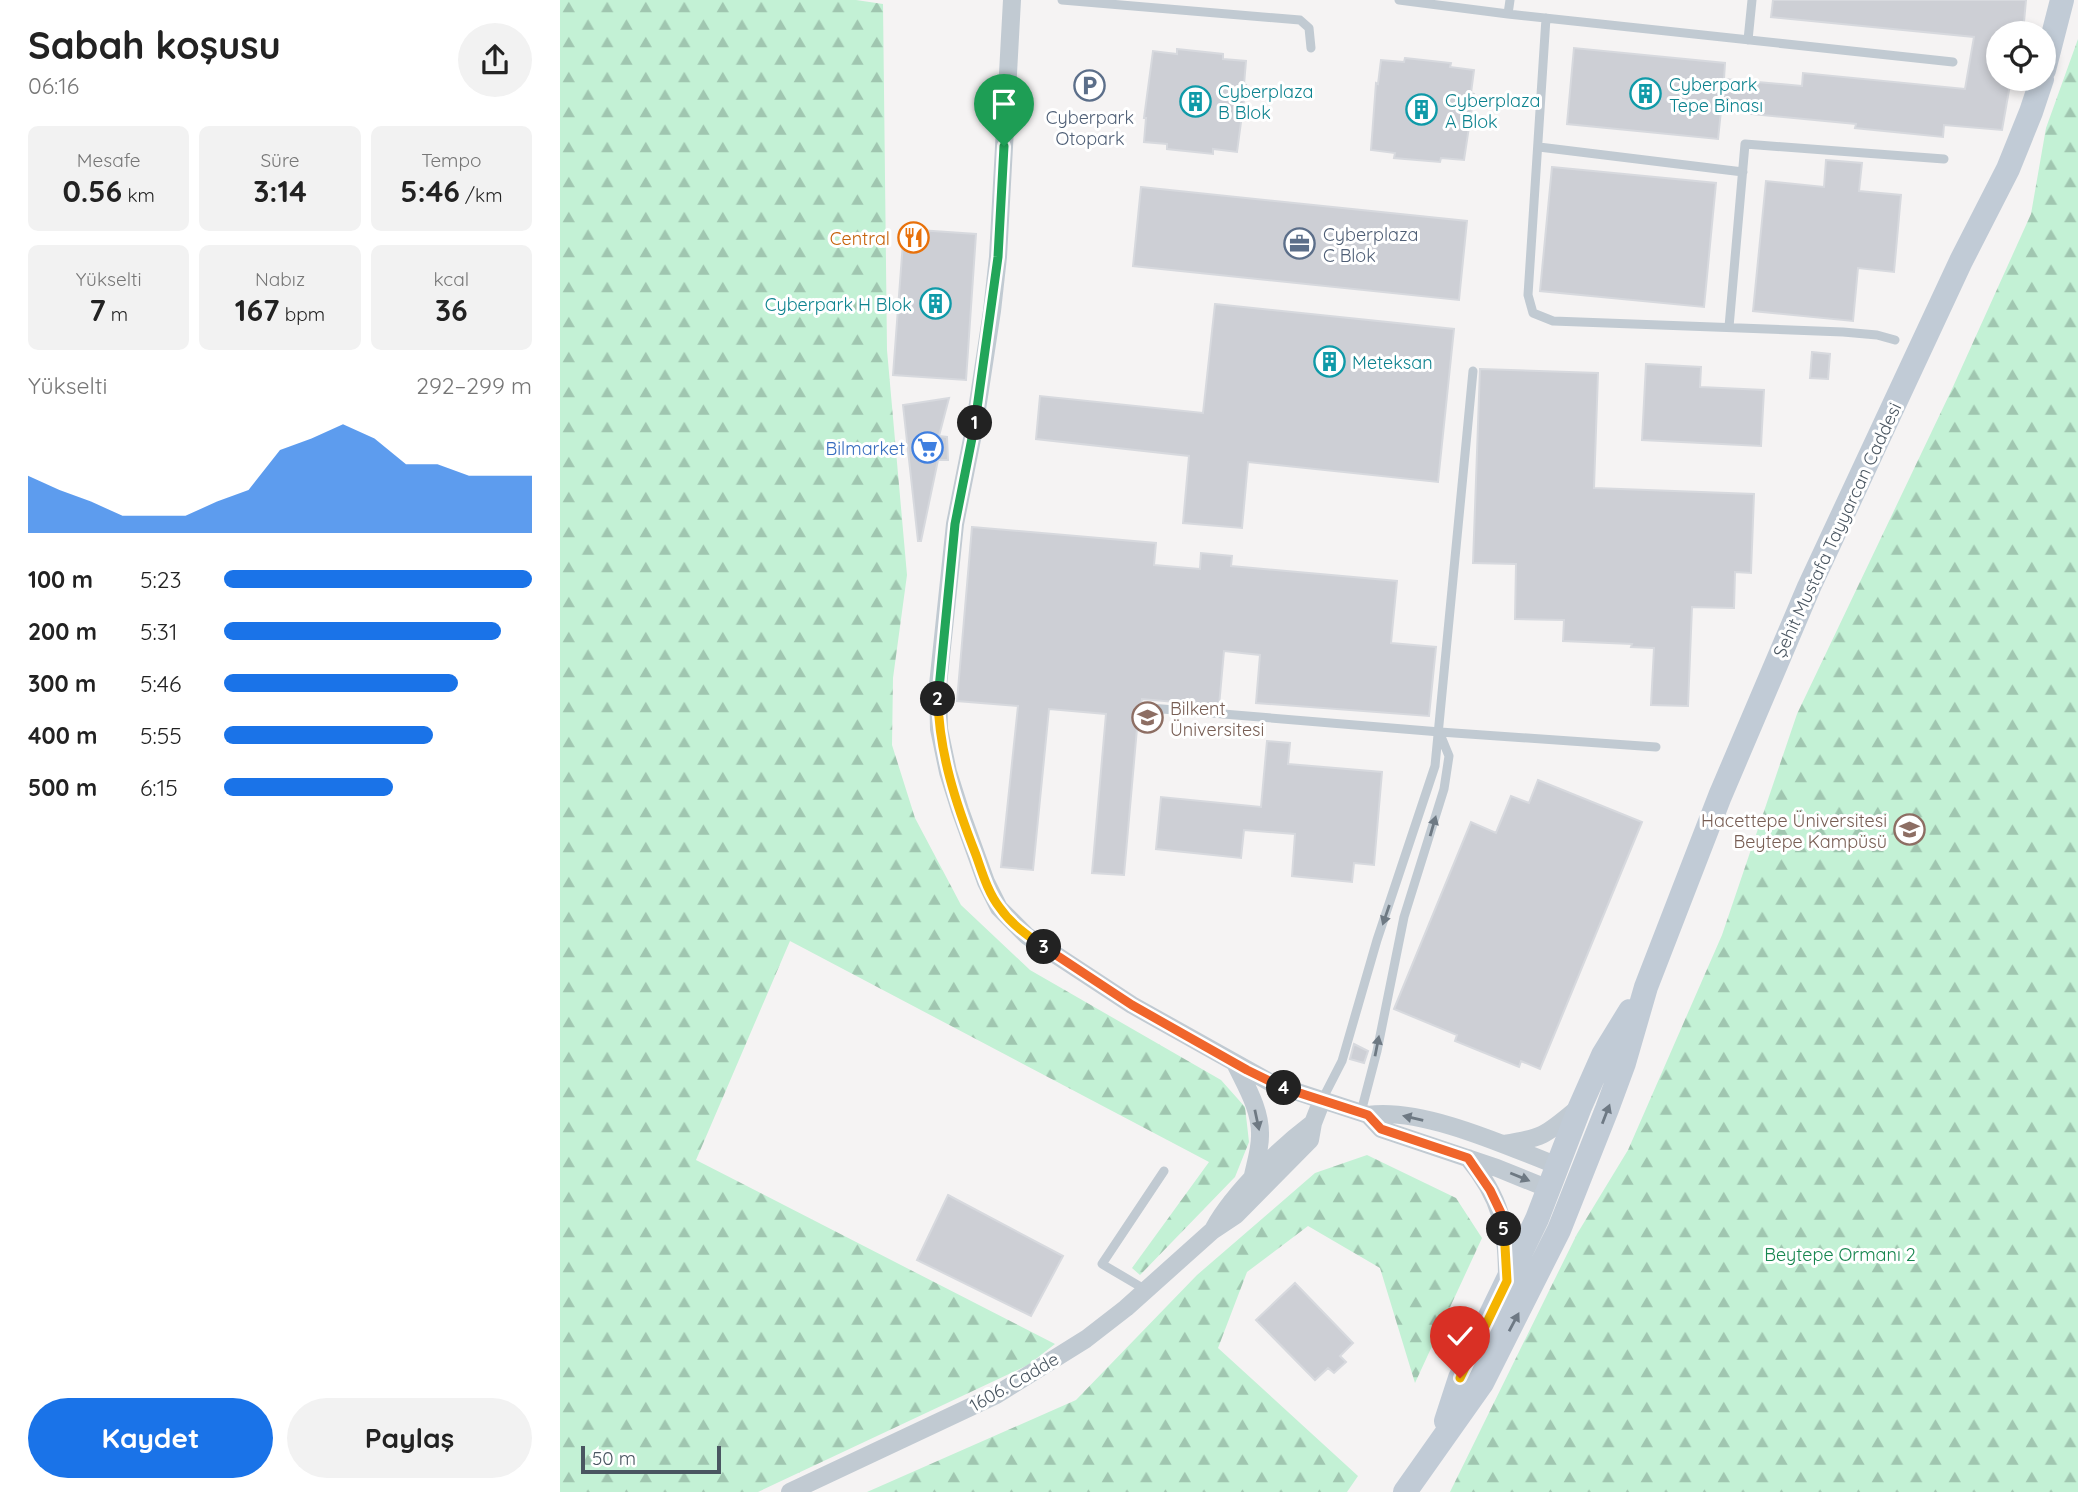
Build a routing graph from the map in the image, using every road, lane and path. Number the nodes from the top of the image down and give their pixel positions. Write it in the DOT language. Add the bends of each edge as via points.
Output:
graph roads {
  1 [pos="1012,0"];
  2 [pos="1062,0"];
  3 [pos="1399,0"];
  4 [pos="1510,0"];
  5 [pos="1752,0"];
  6 [pos="2062,0"];
  7 [pos="1508,14"];
  8 [pos="1546,18"];
  9 [pos="2056,23"];
  10 [pos="1748,40"];
  11 [pos="1311,48"];
  12 [pos="1953,62"];
  13 [pos="2038,91"];
  14 [pos="1539,148"];
  15 [pos="1944,159"];
  16 [pos="1743,172"];
  17 [pos="1729,327"];
  18 [pos="1895,340"];
  19 [pos="1473,371"];
  20 [pos="1150,708"];
  21 [pos="1440,732"];
  22 [pos="1656,747"];
  23 [pos="1646,987"];
  24 [pos="1235,1063"];
  25 [pos="1322,1100"];
  26 [pos="1580,1107"];
  27 [pos="1364,1114"];
  28 [pos="1313,1123"];
  29 [pos="1502,1144"];
  30 [pos="1468,1158"];
  31 [pos="1558,1166"];
  32 [pos="1164,1171"];
  33 [pos="1582,1175"];
  34 [pos="1252,1180"];
  35 [pos="1561,1194"];
  36 [pos="1212,1231"];
  37 [pos="1507,1281"];
  38 [pos="1146,1290"];
  39 [pos="1439,1441"];
  40 [pos="790,1492"];
  41 [pos="1405,1492"];
  1 -- 24 [label="street" via="995,284 955,524 938,685 939,729 948,772 999,908 1027,936 1132,1005"];
  2 -- 11 [label="lane" via="1300,20 1309,28"];
  3 -- 7 [label="lane"];
  4 -- 7 [label="lane"];
  5 -- 10 [label="lane"];
  6 -- 9 [label="main road"];
  7 -- 8 [label="lane"];
  8 -- 10 [label="lane"];
  8 -- 14 [label="lane"];
  10 -- 12 [label="lane"];
  13 -- 23 [label="main road, Şehit Mustafa Tayyarcan Caddesi" via="2008,169 1809,587 1720,796"];
  14 -- 16 [label="lane"];
  14 -- 17 [label="lane" via="1528,295 1533,313 1553,321"];
  15 -- 16 [label="lane" via="1745,144"];
  16 -- 17 [label="lane"];
  17 -- 18 [label="lane" via="1877,335"];
  19 -- 21 [label="lane"];
  20 -- 21 [label="lane"];
  21 -- 22 [label="lane"];
  21 -- 25 [label="lane, one-way" via="1425,801 1342,1061"];
  27 -- 21 [label="lane, one-way" via="1404,917 1444,789 1449,756"];
  23 -- 26 [label="main road, Şehit Mustafa Tayyarcan Caddesi" via="1603,1055"];
  33 -- 23 [label="main road, Şehit Mustafa Tayyarcan Caddesi, one-way" via="1624,1063"];
  24 -- 25 [label="street" via="1273,1084"];
  24 -- 34 [label="street, one-way" via="1259,1122"];
  25 -- 27 [label="street"];
  25 -- 28 [label="street, 1606. Cadde"];
  26 -- 29 [label="street" via="1539,1138"];
  26 -- 31 [label="main road, Şehit Mustafa Tayyarcan Caddesi"];
  29 -- 27 [label="street, one-way" via="1399,1114"];
  27 -- 30 [label="street" via="1381,1129"];
  28 -- 34 [label="street, 1606. Cadde"];
  28 -- 36 [label="street, 1606. Cadde" via="1310,1140 1236,1215"];
  29 -- 31 [label="street"];
  30 -- 35 [label="street, one-way"];
  30 -- 37 [label="street" via="1502,1215"];
  31 -- 33 [label="main road"];
  31 -- 35 [label="main road, Şehit Mustafa Tayyarcan Caddesi"];
  32 -- 38 [label="lane" via="1102,1264"];
  33 -- 35 [label="main road, Şehit Mustafa Tayyarcan Caddesi"];
  34 -- 36 [label="street, 1606. Cadde" via="1226,1207"];
  35 -- 37 [label="main road, Şehit Mustafa Tayyarcan Caddesi"];
  39 -- 35 [label="main road, Şehit Mustafa Tayyarcan Caddesi, one-way" via="1482,1383 1521,1308"];
  36 -- 38 [label="street, 1606. Cadde"];
  37 -- 39 [label="main road, Şehit Mustafa Tayyarcan Caddesi" via="1460,1378"];
  38 -- 40 [label="street, 1606. Cadde" via="1086,1339 996,1395"];
  39 -- 41 [label="main road, Şehit Mustafa Tayyarcan Caddesi"];
}
